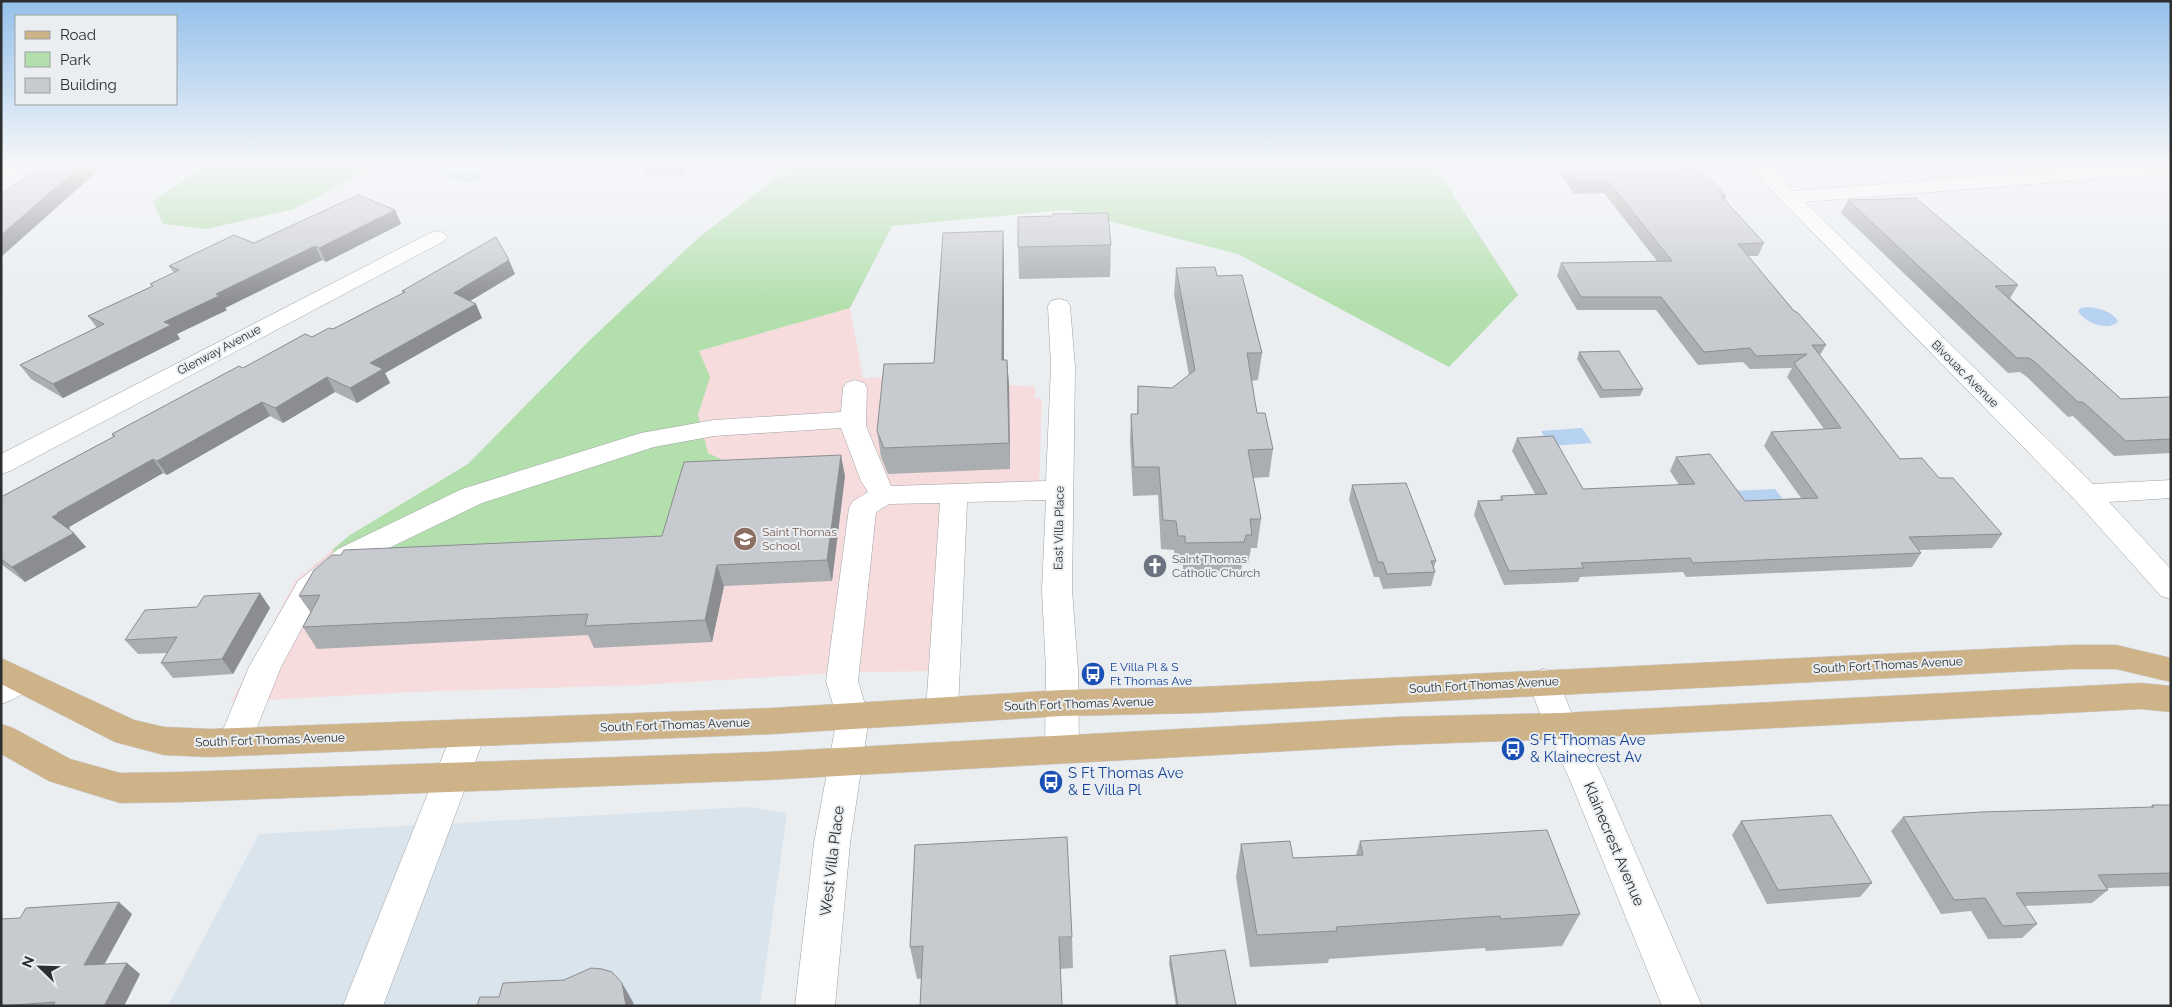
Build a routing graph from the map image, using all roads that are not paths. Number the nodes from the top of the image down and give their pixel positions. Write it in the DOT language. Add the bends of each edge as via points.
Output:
graph roads {
  1 [pos="1804,211"];
  2 [pos="438,237"];
  3 [pos="1059,306"];
  4 [pos="855,388"];
  5 [pos="853,419"];
  6 [pos="1,465"];
  7 [pos="2171,489"];
  8 [pos="1059,490"];
  9 [pos="954,493"];
  10 [pos="2086,494"];
  11 [pos="882,495"];
  12 [pos="2171,588"];
  13 [pos="2171,670"];
  14 [pos="7,680"];
  15 [pos="1544,682"];
  16 [pos="2171,699"];
  17 [pos="1062,703"];
  18 [pos="942,711"];
  19 [pos="853,718"];
  20 [pos="1561,726"];
  21 [pos="469,733"];
  22 [pos="1,738"];
  23 [pos="235,742"];
  24 [pos="1062,749"];
  25 [pos="845,762"];
  26 [pos="450,778"];
  27 [pos="363,1006"];
  28 [pos="815,1006"];
  29 [pos="1682,1006"];
  1 -- 10 [label="street, Bivouac Avenue"];
  2 -- 6 [label="street, Glenway Avenue"];
  3 -- 8 [label="street, East Villa Place" via="1063,367"];
  4 -- 5 [label="street"];
  5 -- 11 [label="street"];
  5 -- 23 [label="street" via="714,428 650,440 472,496 348,556 308,588 265,667"];
  7 -- 10 [label="street"];
  8 -- 9 [label="street"];
  8 -- 17 [label="street, East Villa Place"];
  9 -- 11 [label="street"];
  9 -- 18 [label="street"];
  10 -- 12 [label="street, Bivouac Avenue"];
  11 -- 19 [label="street" via="863,508 842,681"];
  13 -- 15 [label="main road, South Fort Thomas Avenue" via="2116,657 2072,657"];
  14 -- 23 [label="main road, South Fort Thomas Avenue" via="127,732 164,741"];
  15 -- 17 [label="main road, South Fort Thomas Avenue"];
  15 -- 20 [label="street, Klainecrest Avenue"];
  16 -- 20 [label="main road" via="2141,696"];
  17 -- 18 [label="main road, South Fort Thomas Avenue"];
  17 -- 24 [label="street, East Villa Place"];
  18 -- 19 [label="main road, South Fort Thomas Avenue"];
  19 -- 21 [label="main road, South Fort Thomas Avenue"];
  19 -- 25 [label="street, West Villa Place"];
  20 -- 24 [label="main road" via="1396,730"];
  20 -- 29 [label="street, Klainecrest Avenue"];
  21 -- 23 [label="main road, South Fort Thomas Avenue"];
  21 -- 26 [label="street"];
  22 -- 26 [label="main road" via="61,771 120,788"];
  24 -- 25 [label="main road"];
  25 -- 26 [label="main road"];
  25 -- 28 [label="street, West Villa Place" via="832,843"];
  26 -- 27 [label="street"];
}
